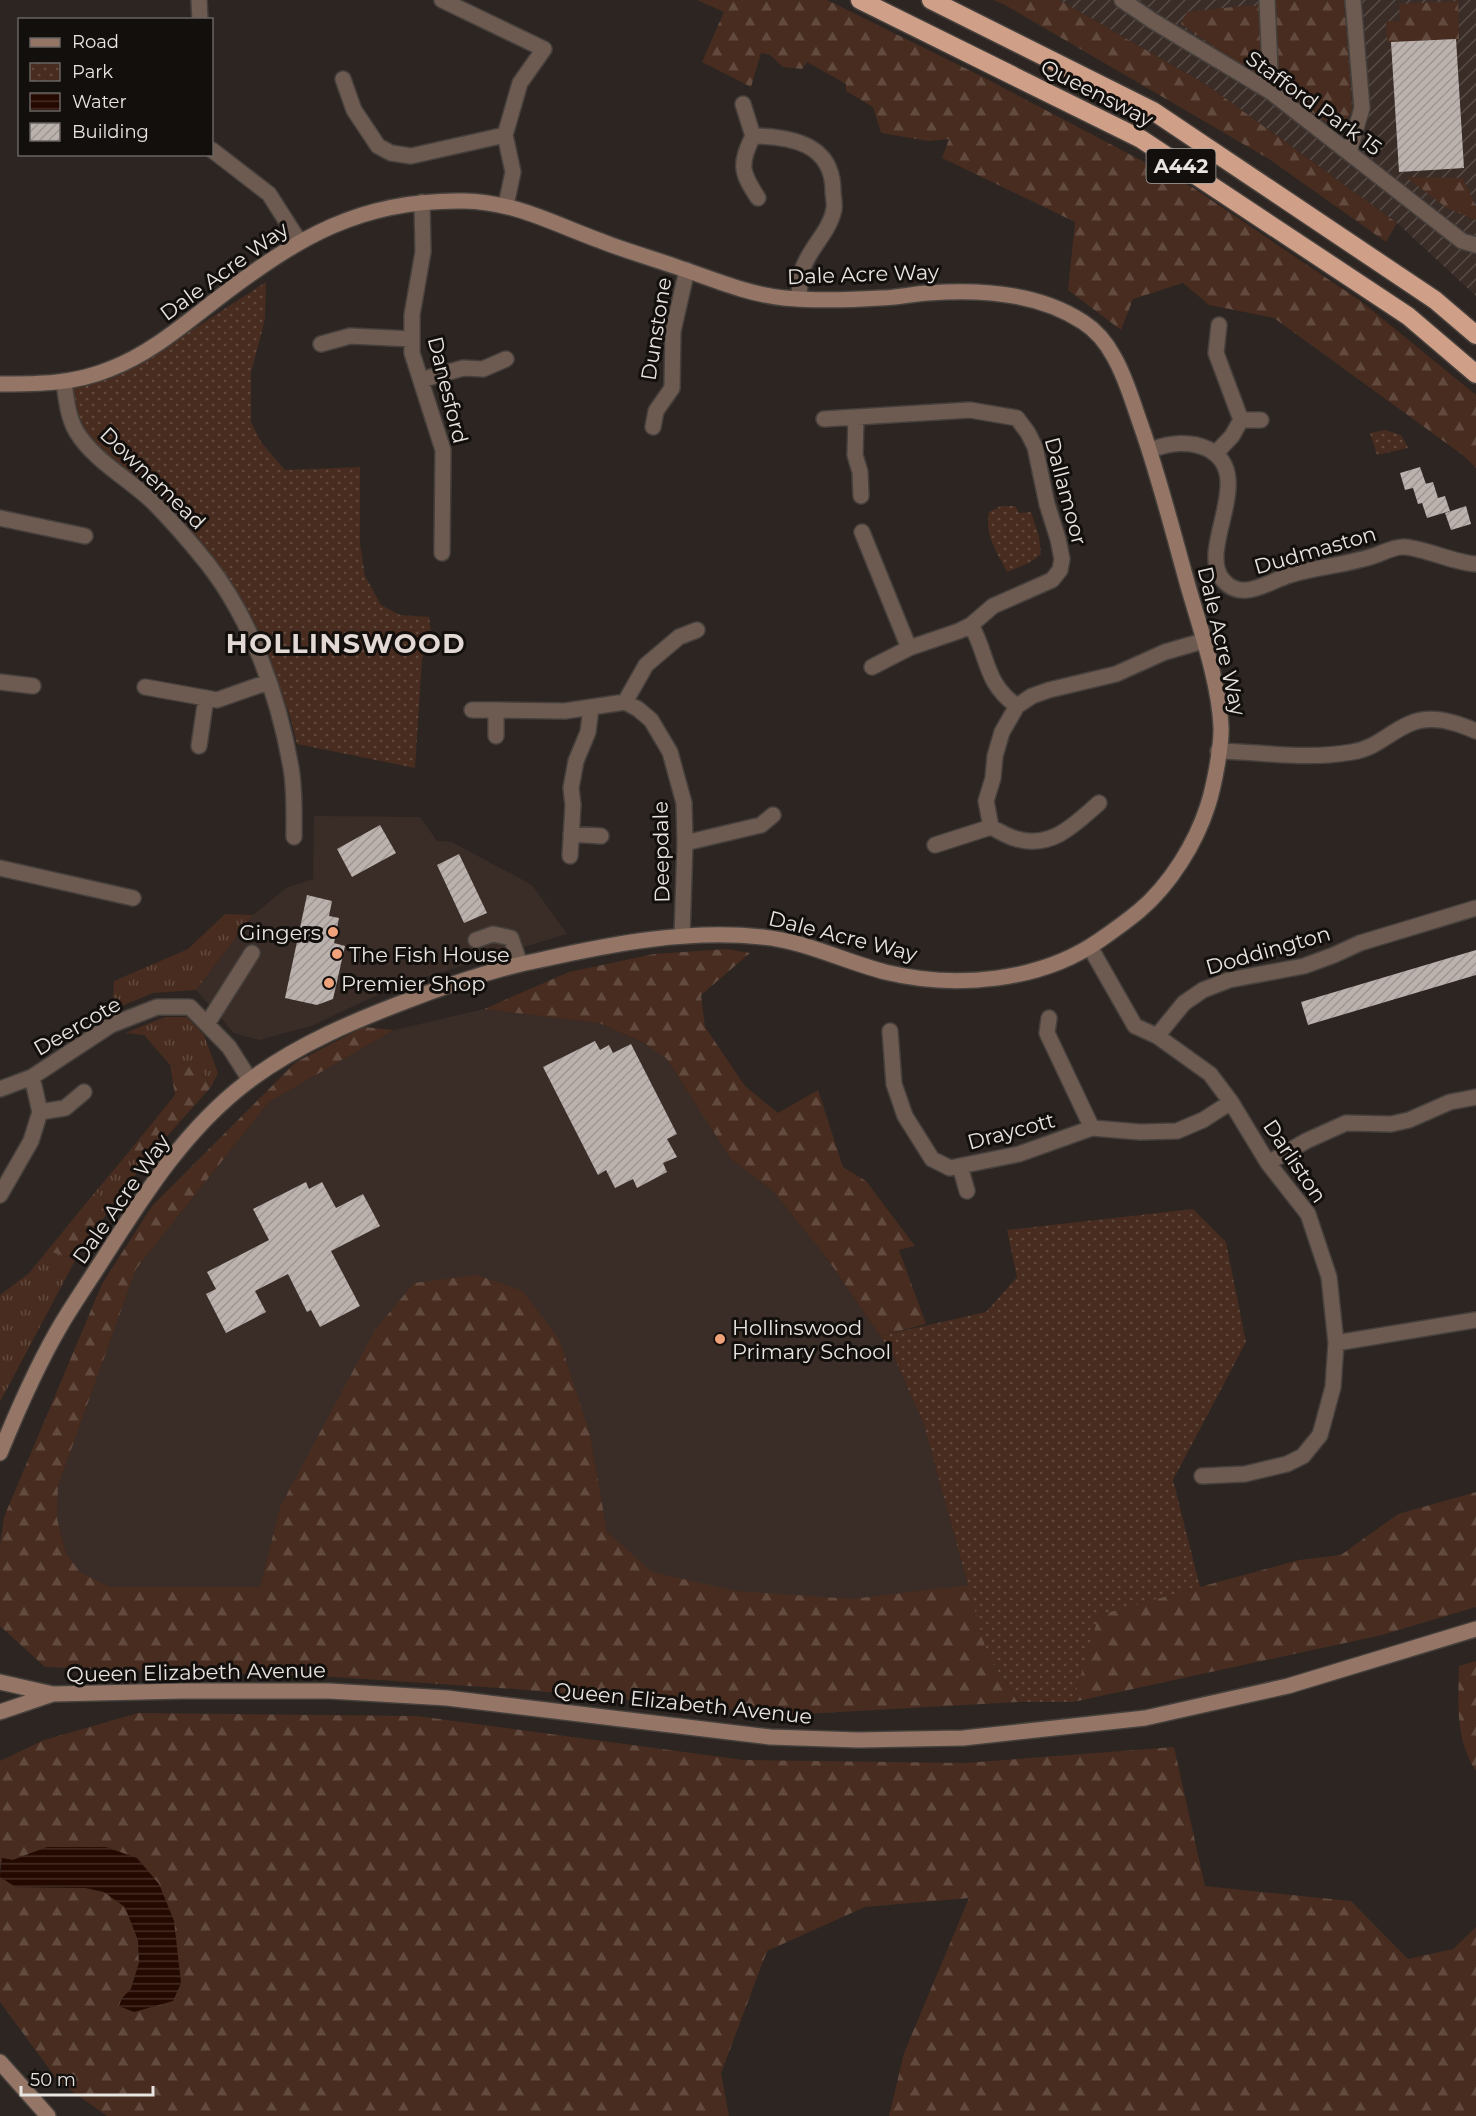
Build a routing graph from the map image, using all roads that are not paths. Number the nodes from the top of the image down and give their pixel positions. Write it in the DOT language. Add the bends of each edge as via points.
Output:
graph roads {
  1 [pos="199,0"];
  2 [pos="442,0"];
  3 [pos="860,0"];
  4 [pos="931,0"];
  5 [pos="1122,0"];
  6 [pos="1267,0"];
  7 [pos="1353,0"];
  8 [pos="201,18"];
  9 [pos="343,79"];
  10 [pos="1271,92"];
  11 [pos="743,104"];
  12 [pos="505,135"];
  13 [pos="753,136"];
  14 [pos="213,151"];
  15 [pos="1348,152"];
  16 [pos="758,198"];
  17 [pos="422,202"];
  18 [pos="506,206"];
  19 [pos="299,241"];
  20 [pos="1476,245"];
  21 [pos="687,270"];
  22 [pos="799,299"];
  23 [pos="1218,326"];
  24 [pos="1476,335"];
  25 [pos="412,339"];
  26 [pos="321,344"];
  27 [pos="506,359"];
  28 [pos="1476,374"];
  29 [pos="421,380"];
  30 [pos="64,382"];
  31 [pos="0,384"];
  32 [pos="856,417"];
  33 [pos="824,419"];
  34 [pos="1241,420"];
  35 [pos="1261,420"];
  36 [pos="653,428"];
  37 [pos="1150,450"];
  38 [pos="1215,454"];
  39 [pos="861,496"];
  40 [pos="0,518"];
  41 [pos="862,532"];
  42 [pos="85,536"];
  43 [pos="442,553"];
  44 [pos="1476,564"];
  45 [pos="970,625"];
  46 [pos="697,630"];
  47 [pos="1203,641"];
  48 [pos="909,648"];
  49 [pos="872,667"];
  50 [pos="0,682"];
  51 [pos="268,682"];
  52 [pos="33,686"];
  53 [pos="145,687"];
  54 [pos="206,698"];
  55 [pos="625,702"];
  56 [pos="1017,706"];
  57 [pos="591,708"];
  58 [pos="472,710"];
  59 [pos="496,710"];
  60 [pos="1476,731"];
  61 [pos="496,736"];
  62 [pos="199,746"];
  63 [pos="1218,752"];
  64 [pos="1099,802"];
  65 [pos="773,815"];
  66 [pos="991,827"];
  67 [pos="571,834"];
  68 [pos="602,836"];
  69 [pos="294,837"];
  70 [pos="685,843"];
  71 [pos="935,845"];
  72 [pos="570,856"];
  73 [pos="0,868"];
  74 [pos="133,898"];
  75 [pos="1476,908"];
  76 [pos="682,936"];
  77 [pos="476,940"];
  78 [pos="1090,947"];
  79 [pos="252,953"];
  80 [pos="520,964"];
  81 [pos="1049,1018"];
  82 [pos="207,1024"];
  83 [pos="890,1031"];
  84 [pos="1157,1036"];
  85 [pos="32,1077"];
  86 [pos="250,1080"];
  87 [pos="0,1089"];
  88 [pos="84,1092"];
  89 [pos="1476,1097"];
  90 [pos="1231,1101"];
  91 [pos="40,1112"];
  92 [pos="1092,1128"];
  93 [pos="1268,1163"];
  94 [pos="960,1166"];
  95 [pos="967,1191"];
  96 [pos="0,1195"];
  97 [pos="1476,1320"];
  98 [pos="1336,1343"];
  99 [pos="0,1453"];
  100 [pos="1202,1476"];
  101 [pos="1476,1629"];
  102 [pos="0,1682"];
  103 [pos="53,1694"];
  104 [pos="0,1712"];
  105 [pos="0,2062"];
  106 [pos="48,2116"];
  1 -- 8 [label="street"];
  2 -- 12 [label="street" via="544,49 520,83"];
  3 -- 28 [label="highway, Queensway / A442" via="1141,139 1408,316"];
  4 -- 24 [label="highway, Queensway / A442" via="1153,111 1435,300"];
  5 -- 10 [label="street, Stafford Park 15"];
  6 -- 10 [label="street"];
  7 -- 15 [label="street" via="1362,108"];
  9 -- 12 [label="street" via="354,110 378,146 391,153 411,156"];
  10 -- 15 [label="street, Stafford Park 15"];
  11 -- 13 [label="street"];
  12 -- 18 [label="street" via="513,172"];
  13 -- 16 [label="street" via="742,168"];
  13 -- 22 [label="street" via="796,141 822,154 833,176 834,210 801,272"];
  14 -- 19 [label="street" via="268,194"];
  15 -- 20 [label="street, Stafford Park 15" via="1462,241"];
  17 -- 18 [label="street, Dale Acre Way"];
  17 -- 19 [label="street, Dale Acre Way" via="369,211"];
  17 -- 25 [label="street, Danesford" via="423,252 412,315"];
  18 -- 21 [label="street, Dale Acre Way"];
  19 -- 30 [label="street, Dale Acre Way" via="168,337 112,369"];
  21 -- 22 [label="street, Dale Acre Way" via="734,289"];
  21 -- 36 [label="street, Dunstone" via="673,332 672,388 656,411"];
  22 -- 37 [label="street, Dale Acre Way" via="979,292 1061,309 1099,334 1115,358"];
  23 -- 34 [label="street" via="1216,353"];
  25 -- 26 [label="street" via="350,336"];
  25 -- 29 [label="street, Danesford" via="412,353"];
  27 -- 29 [label="street" via="483,369 463,368"];
  29 -- 43 [label="street, Danesford" via="443,450"];
  30 -- 31 [label="street, Dale Acre Way"];
  30 -- 51 [label="street, Downemead" via="75,430 87,446 152,501 209,566 243,620"];
  32 -- 33 [label="street, Dallamoor"];
  32 -- 39 [label="street" via="855,454"];
  32 -- 45 [label="street, Dallamoor" via="970,410 1017,418 1029,433 1058,538 1060,570 1052,580 993,606"];
  34 -- 35 [label="street"];
  34 -- 38 [label="street"];
  37 -- 38 [label="street" via="1172,443 1189,443"];
  37 -- 47 [label="street, Dale Acre Way"];
  38 -- 44 [label="street, Dudmaston" via="1223,462 1228,497 1217,542 1216,566 1223,580 1238,590 1253,590 1289,575 1360,561 1403,547"];
  40 -- 42 [label="street"];
  41 -- 48 [label="street"];
  45 -- 48 [label="street"];
  45 -- 56 [label="street" via="980,641 992,681"];
  46 -- 55 [label="street" via="679,637 646,665"];
  47 -- 56 [label="street" via="1165,652 1116,674 1049,690"];
  47 -- 63 [label="street, Dale Acre Way" via="1222,731"];
  48 -- 49 [label="street"];
  50 -- 52 [label="street"];
  51 -- 54 [label="street" via="217,700"];
  51 -- 69 [label="street, Downemead" via="292,770"];
  53 -- 54 [label="street"];
  54 -- 62 [label="street"];
  55 -- 57 [label="street"];
  55 -- 70 [label="street, Deepdale" via="651,720 670,752 684,803"];
  56 -- 66 [label="street" via="1002,732 995,756 986,801"];
  57 -- 59 [label="street"];
  57 -- 67 [label="street" via="588,732 573,773"];
  58 -- 59 [label="street"];
  59 -- 61 [label="street"];
  60 -- 63 [label="street" via="1446,720 1426,720 1409,724 1365,750 1295,757"];
  63 -- 78 [label="street, Dale Acre Way" via="1209,804 1178,866 1142,909"];
  64 -- 66 [label="street" via="1068,831 1037,842 1015,839"];
  65 -- 70 [label="street" via="761,825"];
  66 -- 71 [label="street"];
  67 -- 68 [label="street"];
  67 -- 72 [label="street"];
  70 -- 76 [label="street, Deepdale"];
  73 -- 74 [label="street"];
  75 -- 84 [label="street, Doddington" via="1360,943 1304,966 1239,978 1203,990 1184,1003"];
  76 -- 78 [label="street, Dale Acre Way" via="752,935 788,940 886,972 970,981 1012,976"];
  76 -- 80 [label="street, Dale Acre Way"];
  77 -- 80 [label="street" via="493,934 511,938"];
  78 -- 84 [label="street, Darliston" via="1135,1026"];
  79 -- 82 [label="street"];
  80 -- 86 [label="street, Dale Acre Way" via="451,984 357,1021 299,1049"];
  81 -- 92 [label="street" via="1047,1033"];
  82 -- 85 [label="street, Deercote" via="190,1007 157,1007 111,1025"];
  82 -- 86 [label="street, Deercote" via="229,1047"];
  83 -- 94 [label="street, Draycott" via="894,1084 905,1116 932,1159 950,1168"];
  84 -- 90 [label="street, Darliston" via="1210,1074"];
  85 -- 87 [label="street, Deercote"];
  85 -- 91 [label="street"];
  86 -- 99 [label="street, Dale Acre Way" via="212,1112 158,1175 60,1326 21,1401"];
  88 -- 91 [label="street" via="66,1108"];
  89 -- 93 [label="street" via="1450,1102 1391,1124 1346,1123"];
  90 -- 92 [label="street, Draycott" via="1178,1131"];
  90 -- 93 [label="street, Darliston"];
  91 -- 96 [label="street" via="31,1142"];
  92 -- 94 [label="street, Draycott" via="1019,1155"];
  93 -- 98 [label="street, Darliston" via="1308,1214 1329,1277"];
  94 -- 95 [label="street"];
  97 -- 98 [label="street"];
  98 -- 100 [label="street, Darliston" via="1333,1387 1320,1435 1304,1456 1245,1474"];
  101 -- 103 [label="street, Queen Elizabeth Avenue" via="1288,1686 1145,1718 963,1738 770,1737 435,1697 329,1691"];
  102 -- 103 [label="street, Queen Elizabeth Avenue"];
  103 -- 104 [label="street, Queen Elizabeth Avenue"];
  105 -- 106 [label="street"];
}
